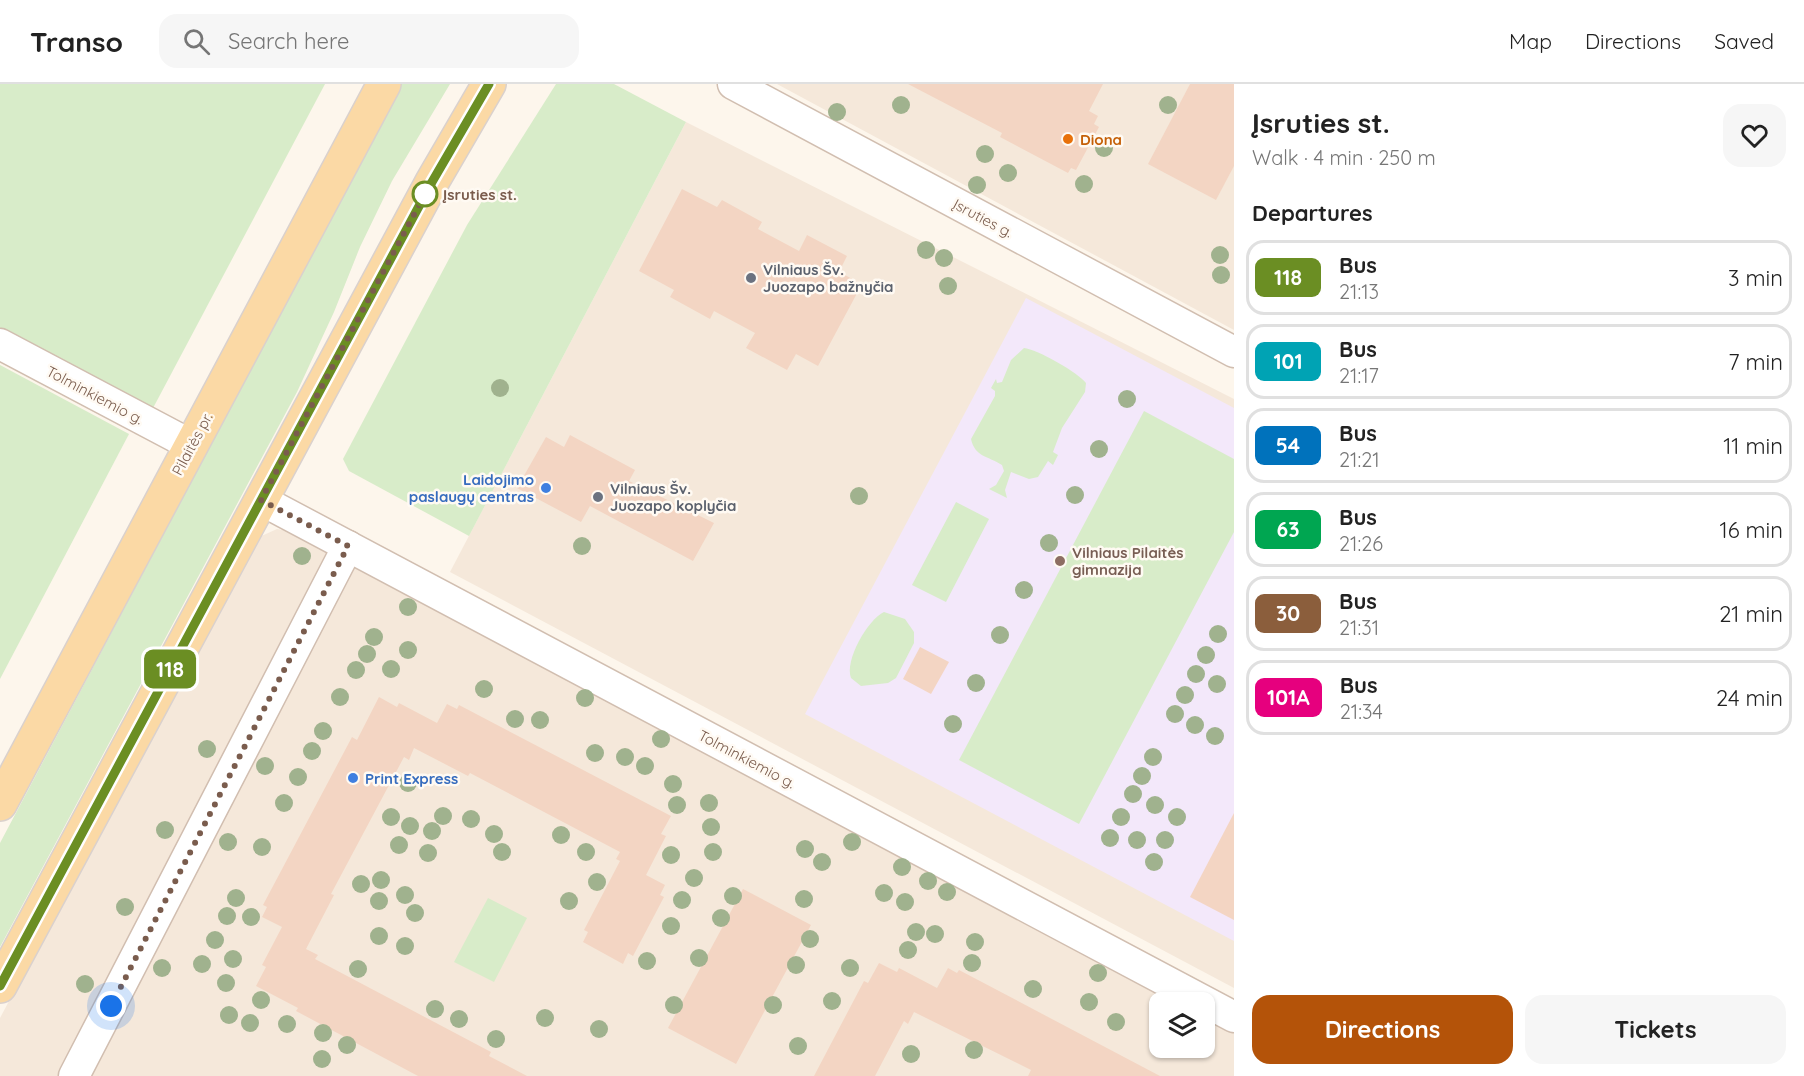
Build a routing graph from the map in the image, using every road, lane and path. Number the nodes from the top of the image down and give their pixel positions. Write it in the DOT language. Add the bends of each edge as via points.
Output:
graph roads {
  1 [pos="384,84"];
  2 [pos="489,84"];
  3 [pos="733,84"];
  4 [pos="0,344"];
  5 [pos="1234,352"];
  6 [pos="191,445"];
  7 [pos="261,500"];
  8 [pos="348,546"];
  9 [pos="0,804"];
  10 [pos="0,986"];
  11 [pos="1234,1017"];
  12 [pos="74,1076"];
  1 -- 6 [label="main road, Pilaitės pr."];
  2 -- 7 [label="main road"];
  3 -- 5 [label="street, Įsruties g."];
  4 -- 6 [label="street, Tolminkiemio g."];
  6 -- 9 [label="main road, Pilaitės pr."];
  7 -- 8 [label="street, Tolminkiemio g."];
  7 -- 10 [label="main road"];
  8 -- 11 [label="street, Tolminkiemio g."];
  8 -- 12 [label="street"];
}
